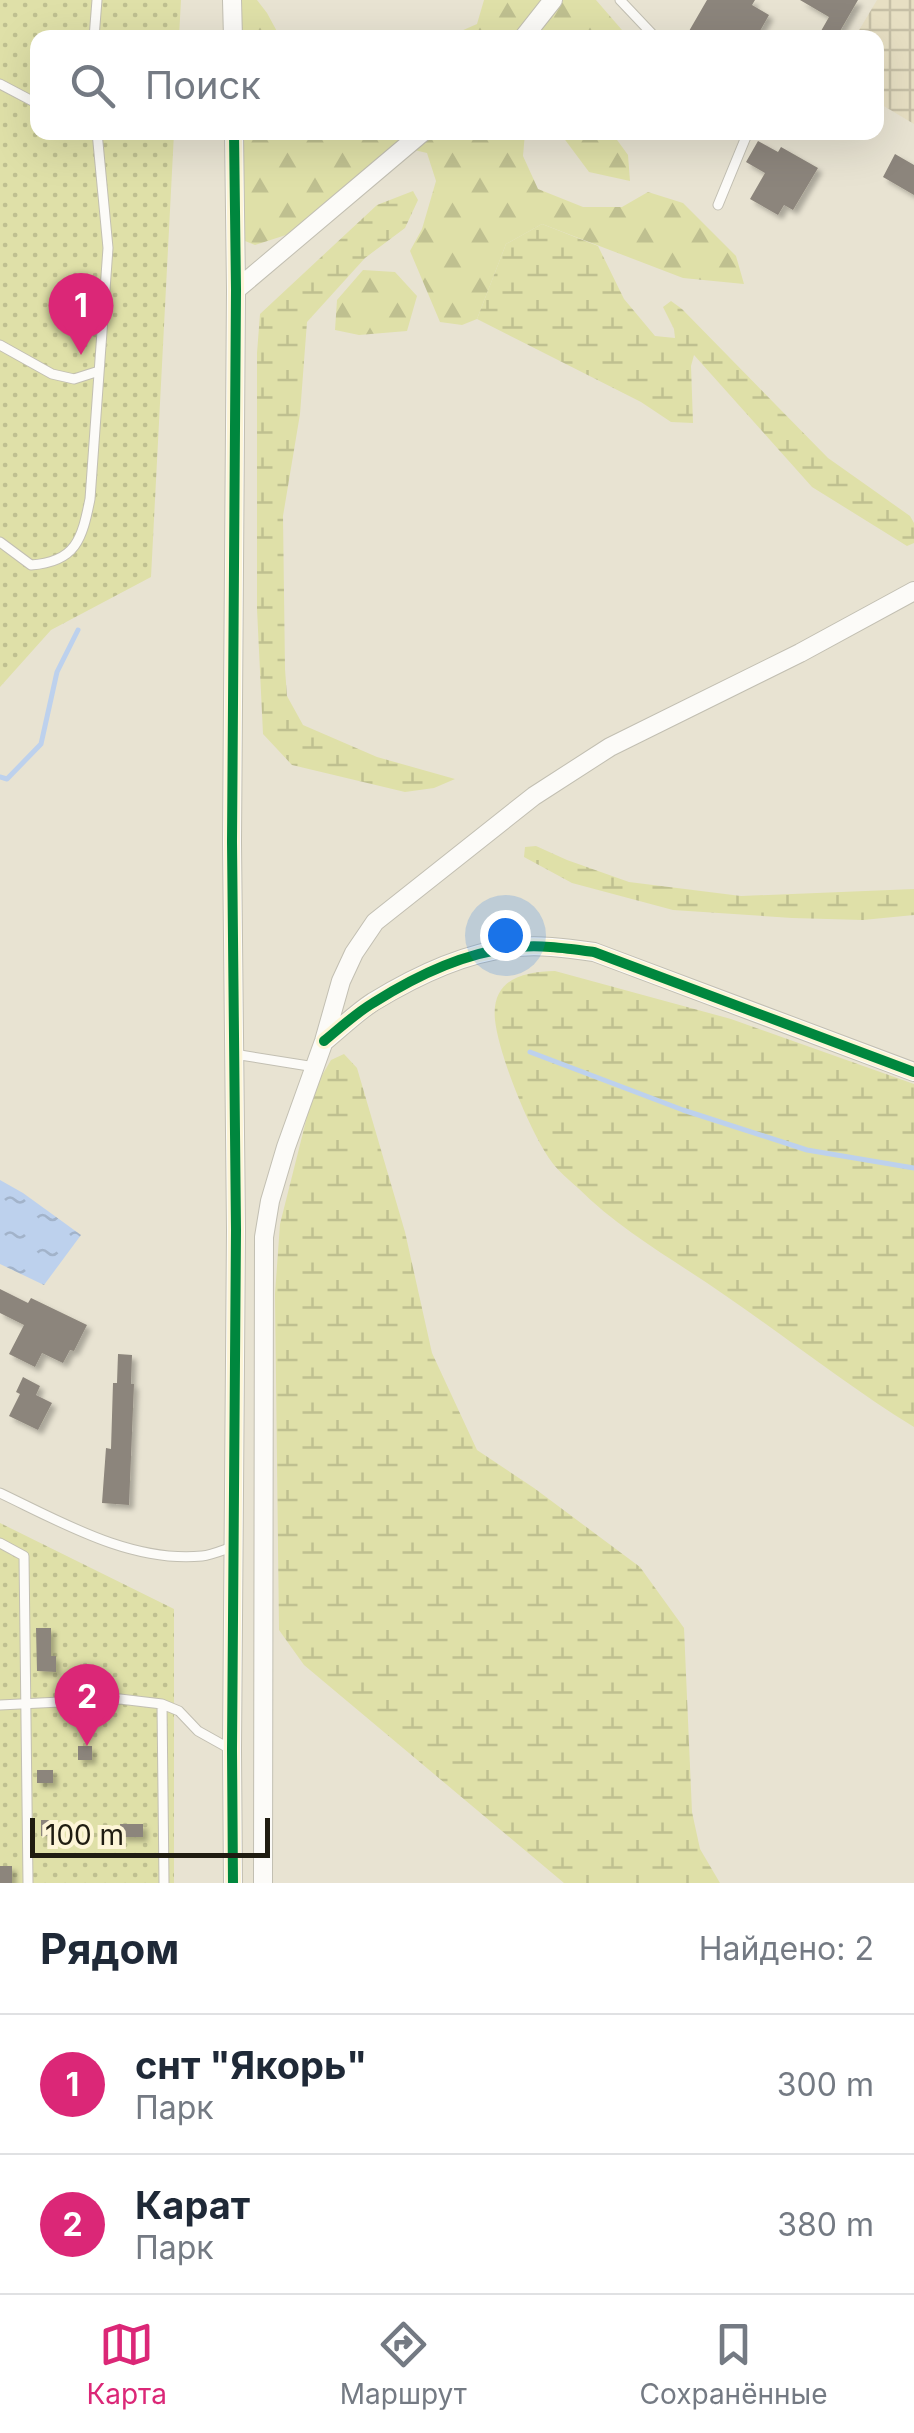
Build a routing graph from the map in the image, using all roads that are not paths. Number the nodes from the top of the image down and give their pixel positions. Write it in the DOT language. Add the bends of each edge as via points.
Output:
graph roads {
  1 [pos="97,0"];
  2 [pos="232,0"];
  3 [pos="553,0"];
  4 [pos="620,0"];
  5 [pos="95,30"];
  6 [pos="233,30"];
  7 [pos="529,30"];
  8 [pos="648,30"];
  9 [pos="0,84"];
  10 [pos="30,100"];
  11 [pos="98,140"];
  12 [pos="234,140"];
  13 [pos="414,140"];
  14 [pos="745,140"];
  15 [pos="718,205"];
  16 [pos="236,290"];
  17 [pos="0,344"];
  18 [pos="99,371"];
  19 [pos="0,542"];
  20 [pos="914,591"];
  21 [pos="324,1041"];
  22 [pos="234,1054"];
  23 [pos="315,1067"];
  24 [pos="914,1072"];
  25 [pos="0,1492"];
  26 [pos="0,1543"];
  27 [pos="235,1547"];
  28 [pos="26,1704"];
  29 [pos="162,1704"];
  30 [pos="0,1705"];
  31 [pos="232,1750"];
  32 [pos="28,1883"];
  33 [pos="164,1883"];
  34 [pos="233,1883"];
  35 [pos="263,1883"];
  1 -- 5 [label="lane"];
  2 -- 6 [label="street"];
  3 -- 7 [label="street"];
  4 -- 8 [label="lane"];
  9 -- 10 [label="lane"];
  11 -- 18 [label="lane" via="108,248"];
  12 -- 16 [label="street"];
  13 -- 16 [label="street"];
  14 -- 15 [label="lane"];
  16 -- 22 [label="street"];
  17 -- 18 [label="lane" via="74,380"];
  18 -- 19 [label="lane" via="90,499 73,551 52,564 31,565"];
  20 -- 21 [label="street" via="610,747 534,796 376,922 347,967"];
  21 -- 23 [label="street"];
  21 -- 24 [label="street" via="424,975 465,958 550,946 594,952"];
  22 -- 23 [label="lane"];
  22 -- 27 [label="street"];
  23 -- 35 [label="street" via="264,1237"];
  25 -- 27 [label="lane" via="118,1545 166,1556"];
  26 -- 28 [label="lane" via="24,1556"];
  27 -- 31 [label="street"];
  28 -- 29 [label="lane"];
  28 -- 30 [label="lane"];
  28 -- 32 [label="lane"];
  29 -- 31 [label="lane"];
  29 -- 33 [label="lane"];
  31 -- 34 [label="street"];
}
